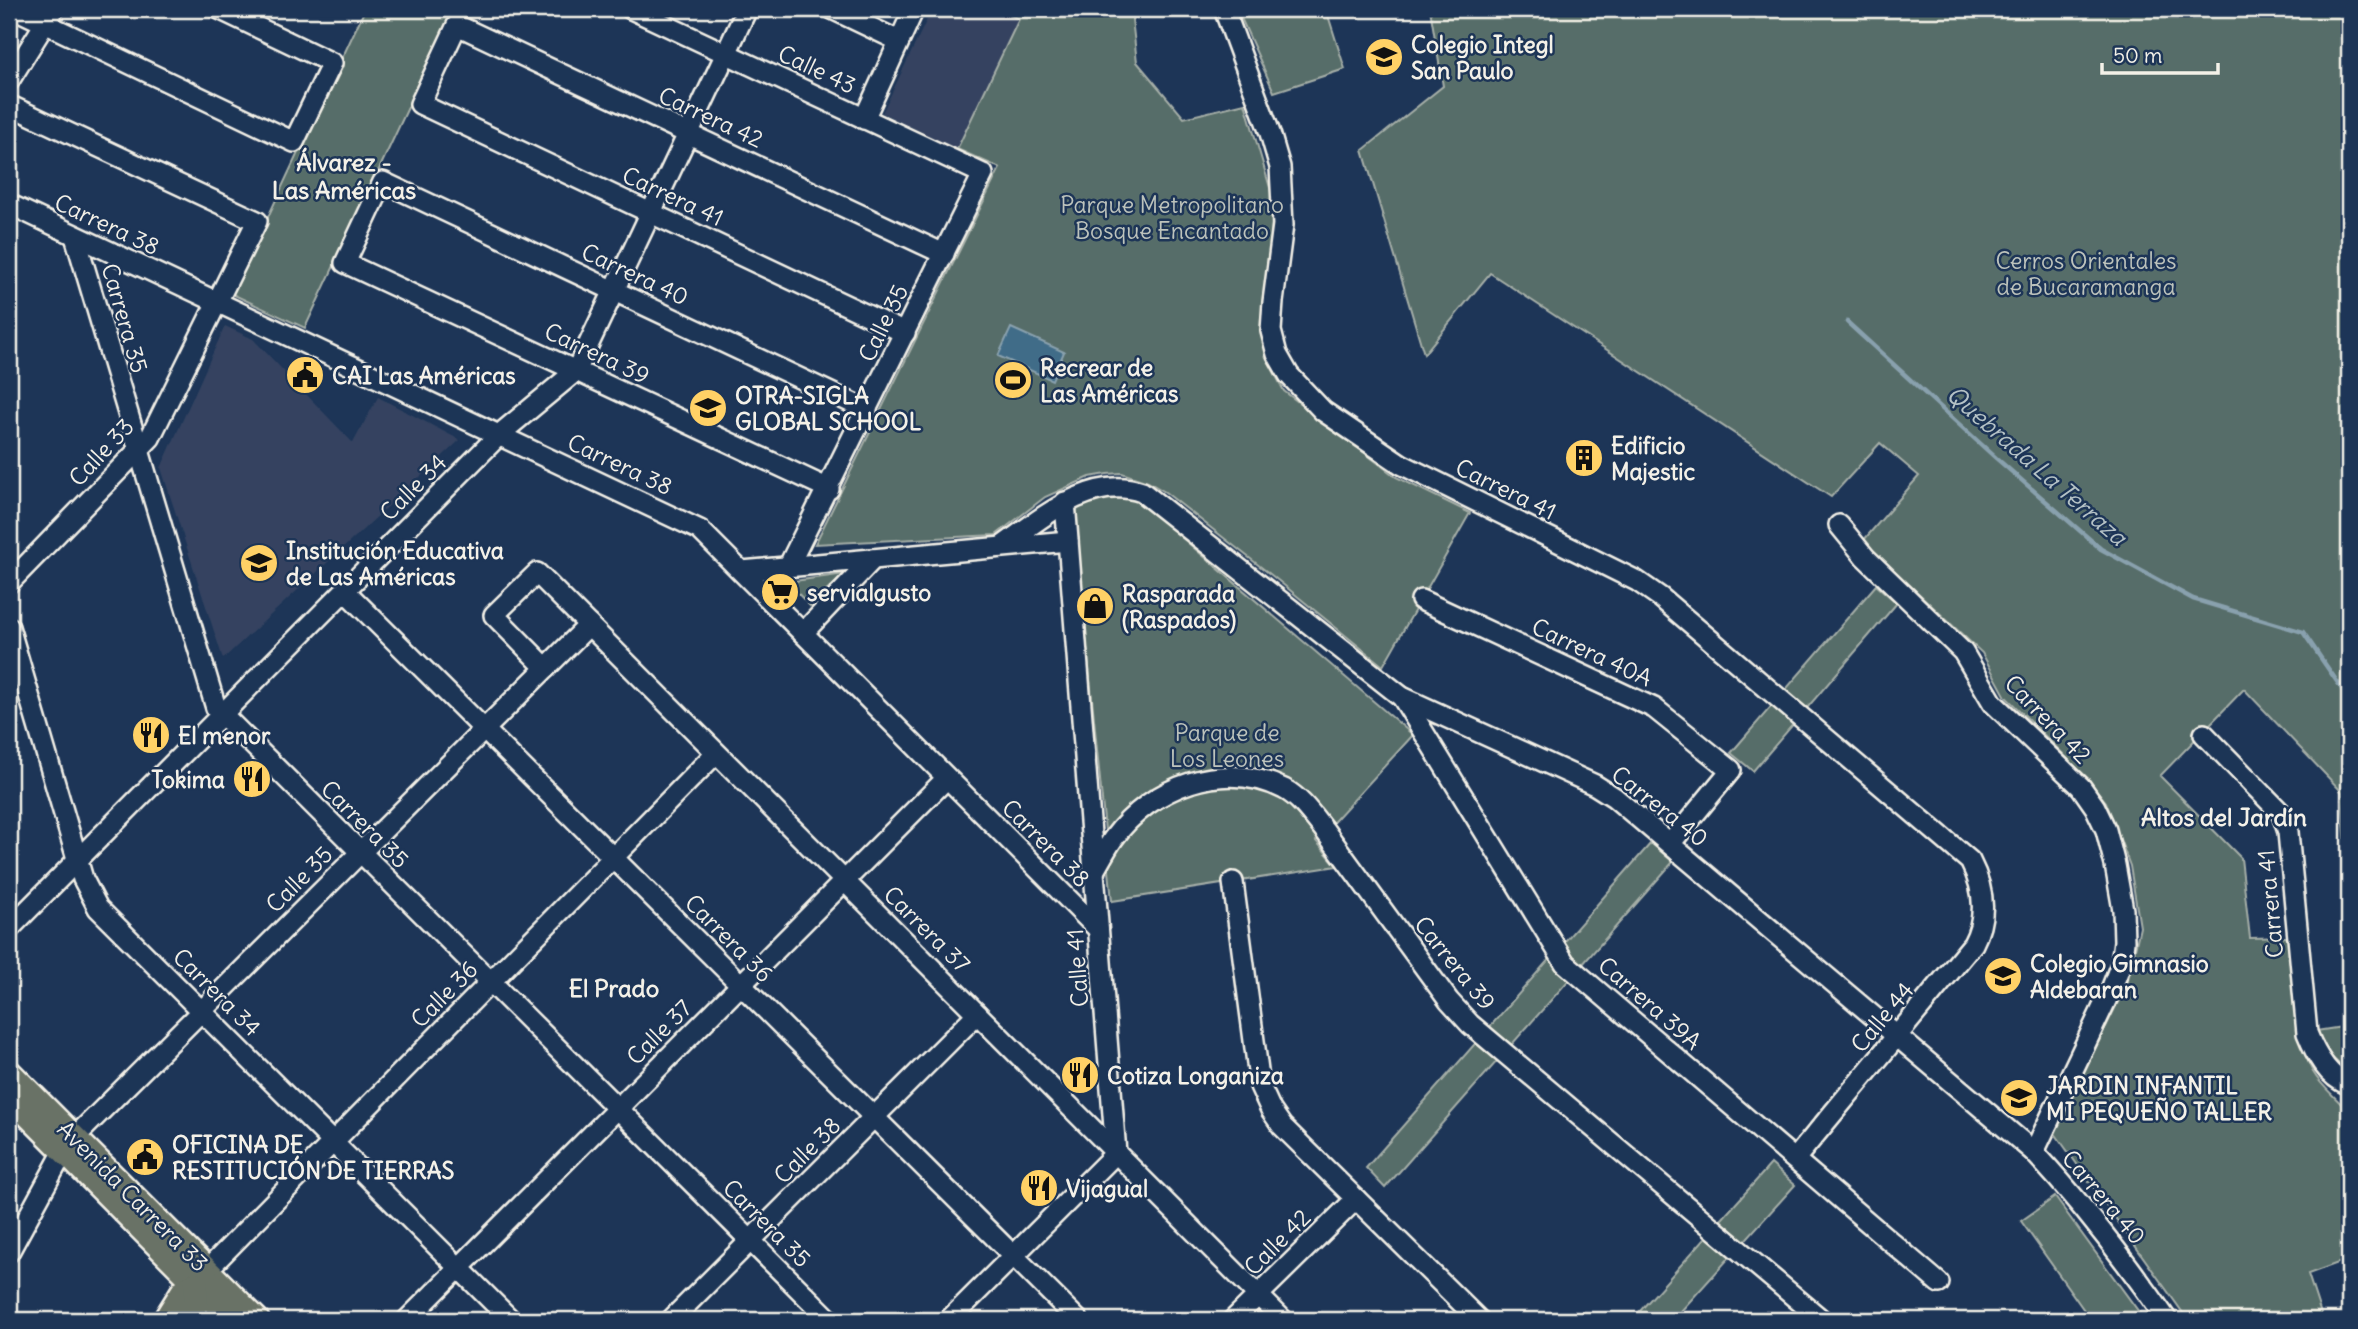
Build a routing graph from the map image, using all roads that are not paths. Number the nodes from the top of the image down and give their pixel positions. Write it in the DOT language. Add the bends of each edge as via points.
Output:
graph roads {
  1 [pos="15,9"];
  2 [pos="219,9"];
  3 [pos="631,9"];
  4 [pos="747,9"];
  5 [pos="831,9"];
  6 [pos="914,9"];
  7 [pos="1224,9"];
  8 [pos="50,17"];
  9 [pos="899,41"];
  10 [pos="726,54"];
  11 [pos="9,81"];
  12 [pos="420,104"];
  13 [pos="9,105"];
  14 [pos="864,119"];
  15 [pos="688,134"];
  16 [pos="983,174"];
  17 [pos="9,204"];
  18 [pos="650,213"];
  19 [pos="75,236"];
  20 [pos="944,254"];
  21 [pos="345,262"];
  22 [pos="614,291"];
  23 [pos="218,303"];
  24 [pos="905,333"];
  25 [pos="576,370"];
  26 [pos="867,410"];
  27 [pos="500,434"];
  28 [pos="139,452"];
  29 [pos="828,489"];
  30 [pos="1065,502"];
  31 [pos="1839,525"];
  32 [pos="1068,541"];
  33 [pos="1001,547"];
  34 [pos="873,559"];
  35 [pos="788,567"];
  36 [pos="742,571"];
  37 [pos="9,583"];
  38 [pos="345,591"];
  39 [pos="1420,600"];
  40 [pos="589,625"];
  41 [pos="9,627"];
  42 [pos="803,634"];
  43 [pos="546,668"];
  44 [pos="1402,697"];
  45 [pos="221,716"];
  46 [pos="485,730"];
  47 [pos="2204,734"];
  48 [pos="716,752"];
  49 [pos="946,779"];
  50 [pos="1670,844"];
  51 [pos="360,854"];
  52 [pos="613,858"];
  53 [pos="77,860"];
  54 [pos="1094,871"];
  55 [pos="844,881"];
  56 [pos="1233,882"];
  57 [pos="1983,895"];
  58 [pos="9,929"];
  59 [pos="1098,929"];
  60 [pos="489,983"];
  61 [pos="741,985"];
  62 [pos="201,1011"];
  63 [pos="977,1014"];
  64 [pos="1898,1036"];
  65 [pos="9,1072"];
  66 [pos="2349,1085"];
  67 [pos="9,1096"];
  68 [pos="617,1109"];
  69 [pos="874,1118"];
  70 [pos="332,1142"];
  71 [pos="69,1144"];
  72 [pos="2034,1152"];
  73 [pos="1116,1153"];
  74 [pos="1795,1159"];
  75 [pos="1356,1199"];
  76 [pos="750,1241"];
  77 [pos="9,1252"];
  78 [pos="1013,1256"];
  79 [pos="459,1268"];
  80 [pos="202,1277"];
  81 [pos="1939,1283"];
  82 [pos="1258,1295"];
  83 [pos="165,1320"];
  84 [pos="186,1320"];
  85 [pos="232,1320"];
  86 [pos="257,1320"];
  87 [pos="407,1320"];
  88 [pos="511,1320"];
  89 [pos="671,1320"];
  90 [pos="830,1320"];
  91 [pos="949,1320"];
  92 [pos="1078,1320"];
  93 [pos="1233,1320"];
  94 [pos="1283,1320"];
  95 [pos="1479,1320"];
  96 [pos="1822,1320"];
  97 [pos="2167,1320"];
  1 -- 8 [label="street"];
  2 -- 8 [label="street" via="332,63 294,142"];
  3 -- 10 [label="street, Calle 43"];
  4 -- 10 [label="street, Calle 34"];
  5 -- 9 [label="street"];
  6 -- 9 [label="street"];
  7 -- 57 [label="street, Carrera 41" via="1280,167 1283,225 1272,331 1277,354 1289,375 1323,411 1401,464 1637,581 1660,597 1969,860"];
  8 -- 11 [label="street"];
  9 -- 14 [label="street"];
  10 -- 14 [label="street, Calle 43"];
  10 -- 15 [label="street, Calle 34"];
  12 -- 15 [label="street, Carrera 42" via="457,25"];
  12 -- 18 [label="street, Carrera 41"];
  13 -- 23 [label="street, Calle 33" via="257,221"];
  14 -- 16 [label="street, Calle 43"];
  15 -- 18 [label="street, Calle 34"];
  15 -- 20 [label="street, Carrera 42"];
  16 -- 20 [label="street, Calle 35"];
  17 -- 19 [label="street, Carrera 38"];
  18 -- 22 [label="street, Calle 34"];
  18 -- 24 [label="street, Carrera 41"];
  19 -- 23 [label="street, Carrera 38"];
  19 -- 28 [label="street, Carrera 35"];
  20 -- 24 [label="street, Calle 35"];
  21 -- 22 [label="street, Carrera 40" via="383,183"];
  21 -- 25 [label="street, Carrera 39"];
  22 -- 25 [label="street, Calle 34"];
  22 -- 26 [label="street, Carrera 40"];
  23 -- 27 [label="street, Carrera 38"];
  23 -- 28 [label="street, Calle 33" via="155,431"];
  24 -- 26 [label="street, Calle 35"];
  25 -- 27 [label="street, Calle 34"];
  25 -- 29 [label="street, Carrera 39"];
  26 -- 29 [label="street, Calle 35"];
  27 -- 36 [label="street, Carrera 38" via="691,525"];
  27 -- 38 [label="street, Calle 34"];
  28 -- 37 [label="street, Calle 33"];
  28 -- 45 [label="street, Carrera 35" via="208,690"];
  29 -- 35 [label="street, Calle 35"];
  30 -- 32 [label="street, Calle 41"];
  30 -- 33 [label="street, Carrera 40"];
  30 -- 44 [label="street, Carrera 40" via="1121,487 1142,492"];
  31 -- 72 [label="street, Carrera 42" via="1865,557 1963,652 1993,703 2081,787 2106,830 2123,910 2121,964"];
  32 -- 33 [label="street, Carrera 40"];
  32 -- 54 [label="street, Calle 41"];
  33 -- 34 [label="street, Carrera 40"];
  34 -- 35 [label="street, Carrera 40"];
  34 -- 42 [label="street"];
  35 -- 36 [label="street, Carrera 40"];
  36 -- 42 [label="street, Carrera 38"];
  38 -- 45 [label="street, Calle 34"];
  38 -- 46 [label="street, Carrera 36"];
  39 -- 50 [label="street, Carrera 40A" via="1654,708 1731,770"];
  40 -- 43 [label="street, Calle 35"];
  40 -- 43 [label="street, Carrera 37" via="537,573 494,615"];
  40 -- 48 [label="street, Carrera 37"];
  41 -- 53 [label="street, Carrera 34"];
  42 -- 49 [label="street, Carrera 38"];
  43 -- 46 [label="street, Calle 35"];
  44 -- 50 [label="street, Carrera 40" via="1595,785"];
  44 -- 74 [label="street, Carrera 39A" via="1565,963"];
  45 -- 51 [label="street, Carrera 35"];
  45 -- 53 [label="street, Calle 34"];
  46 -- 51 [label="street, Calle 35"];
  46 -- 52 [label="street, Carrera 36"];
  47 -- 66 [label="street, Carrera 41" via="2282,814 2288,832 2307,1033 2325,1067"];
  48 -- 52 [label="street, Calle 36"];
  48 -- 55 [label="street, Carrera 37"];
  49 -- 55 [label="street, Calle 37"];
  49 -- 59 [label="street, Carrera 38"];
  50 -- 64 [label="street, Carrera 40"];
  51 -- 60 [label="street, Carrera 35"];
  51 -- 62 [label="street, Calle 35"];
  52 -- 60 [label="street, Calle 36"];
  52 -- 61 [label="street, Carrera 36"];
  53 -- 58 [label="street, Calle 34"];
  53 -- 62 [label="street, Carrera 34" via="97,908"];
  54 -- 59 [label="street, Calle 41"];
  54 -- 96 [label="street, Carrera 39" via="1113,838 1130,820 1156,798 1186,782 1222,776 1254,778 1285,789 1304,804 1470,1024"];
  55 -- 61 [label="street, Calle 37"];
  55 -- 63 [label="street, Carrera 37"];
  56 -- 75 [label="street" via="1260,1086 1282,1126"];
  57 -- 64 [label="street, Calle 44" via="1973,944"];
  59 -- 73 [label="street, Calle 41"];
  60 -- 68 [label="street, Carrera 35"];
  60 -- 70 [label="street, Calle 36"];
  61 -- 68 [label="street, Calle 37"];
  61 -- 69 [label="street, Carrera 36"];
  62 -- 70 [label="street, Carrera 34"];
  62 -- 71 [label="street, Calle 35"];
  63 -- 69 [label="street, Calle 38"];
  63 -- 73 [label="street, Carrera 37"];
  64 -- 72 [label="street, Carrera 40"];
  64 -- 74 [label="street, Calle 44"];
  65 -- 71 [label="main road, Avenida Carrera 33"];
  67 -- 71 [label="main road, Avenida Carrera 33"];
  68 -- 76 [label="street, Carrera 35"];
  68 -- 79 [label="street, Calle 37"];
  69 -- 76 [label="street, Calle 38"];
  69 -- 78 [label="street, Carrera 36"];
  70 -- 79 [label="street, Carrera 34"];
  70 -- 80 [label="street, Calle 36"];
  71 -- 77 [label="street, Calle 35"];
  71 -- 80 [label="main road, Avenida Carrera 33"];
  72 -- 97 [label="street, Carrera 40" via="2114,1244"];
  73 -- 78 [label="street"];
  73 -- 82 [label="street, Carrera 37"];
  74 -- 81 [label="street, Carrera 39A"];
  75 -- 82 [label="street, Calle 42"];
  75 -- 95 [label="street"];
  76 -- 89 [label="street, Calle 38"];
  76 -- 90 [label="street, Carrera 35"];
  78 -- 91 [label="street"];
  78 -- 92 [label="street, Carrera 36"];
  79 -- 87 [label="street, Calle 37"];
  79 -- 88 [label="street, Carrera 34"];
  80 -- 83 [label="main road" via="183,1291"];
  80 -- 84 [label="main road" via="196,1304"];
  80 -- 85 [label="main road, Avenida Carrera 33"];
  80 -- 86 [label="main road, Avenida Carrera 33"];
  82 -- 93 [label="street, Calle 42"];
  82 -- 94 [label="street, Carrera 37"];
}
